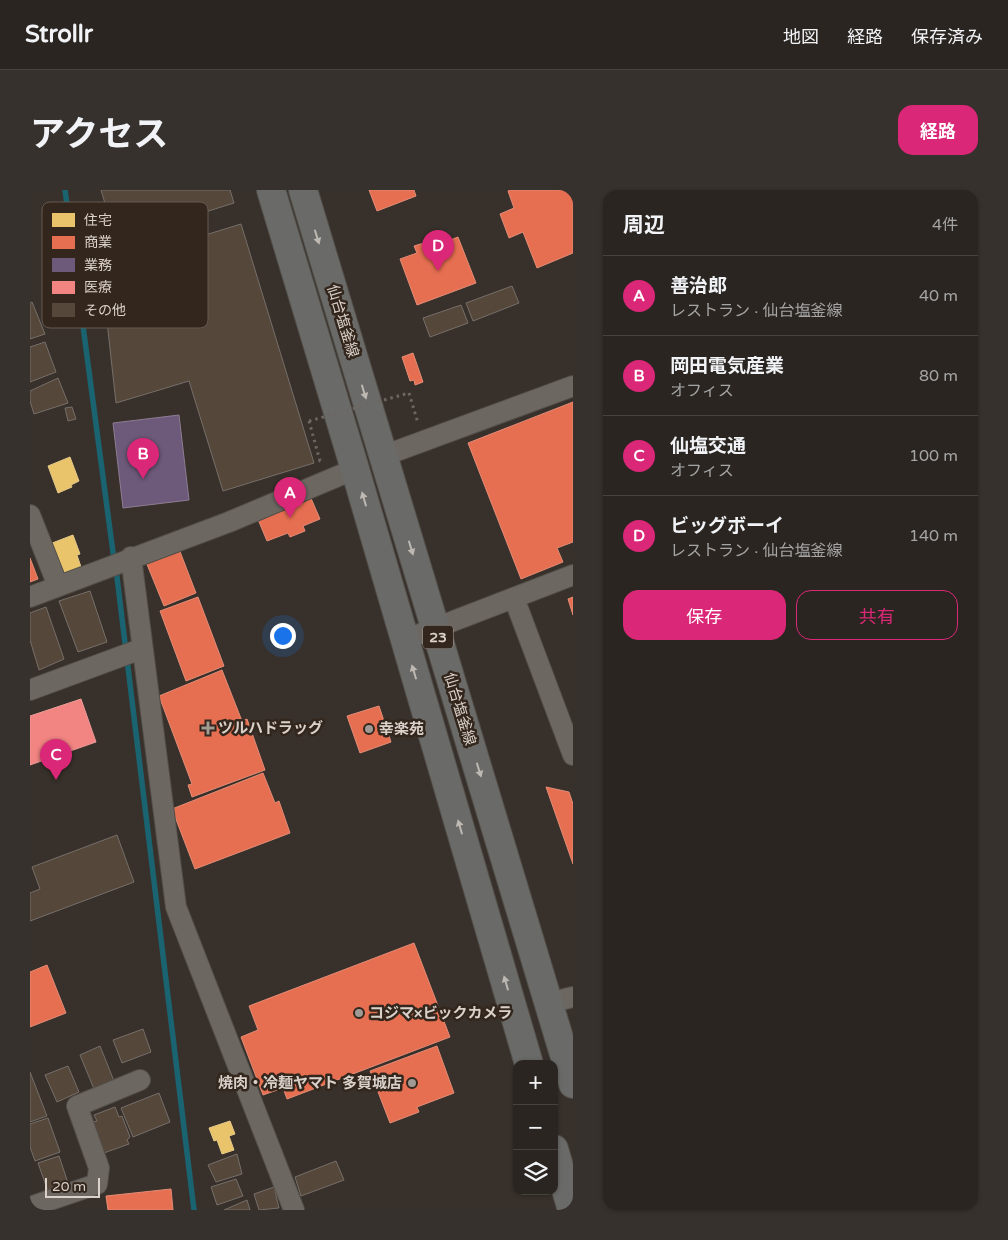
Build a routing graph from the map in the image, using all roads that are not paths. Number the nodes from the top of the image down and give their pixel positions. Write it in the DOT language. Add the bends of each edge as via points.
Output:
graph roads {
  1 [pos="271,190"];
  2 [pos="303,190"];
  3 [pos="573,386"];
  4 [pos="383,456"];
  5 [pos="355,469"];
  6 [pos="30,515"];
  7 [pos="128,559"];
  8 [pos="573,575"];
  9 [pos="58,586"];
  10 [pos="30,597"];
  11 [pos="514,598"];
  12 [pos="436,629"];
  13 [pos="404,640"];
  14 [pos="130,653"];
  15 [pos="30,690"];
  16 [pos="573,755"];
  17 [pos="561,1000"];
  18 [pos="528,1060"];
  19 [pos="140,1080"];
  20 [pos="573,1084"];
  21 [pos="554,1150"];
  22 [pos="30,1207"];
  23 [pos="294,1210"];
  24 [pos="572,1210"];
  1 -- 5 [label="main road, 仙台塩釜線 / 23"];
  2 -- 4 [label="main road, 仙台塩釜線 / 23, one-way"];
  3 -- 4 [label="street"];
  4 -- 12 [label="main road, 仙台塩釜線 / 23, one-way"];
  5 -- 7 [label="street" via="229,522"];
  13 -- 5 [label="main road, 仙台塩釜線 / 23, one-way"];
  6 -- 9 [label="street"];
  7 -- 9 [label="street"];
  7 -- 14 [label="street"];
  8 -- 11 [label="street"];
  9 -- 10 [label="street"];
  11 -- 12 [label="street"];
  11 -- 16 [label="street"];
  12 -- 13 [label="street"];
  12 -- 17 [label="main road, 仙台塩釜線 / 23, one-way"];
  18 -- 13 [label="main road, 仙台塩釜線 / 23, one-way"];
  14 -- 15 [label="street"];
  14 -- 23 [label="street" via="176,907"];
  17 -- 20 [label="main road, 仙台塩釜線 / 23"];
  19 -- 22 [label="street" via="77,1106 99,1168 97,1184"];
  21 -- 24 [label="main road"];
}
